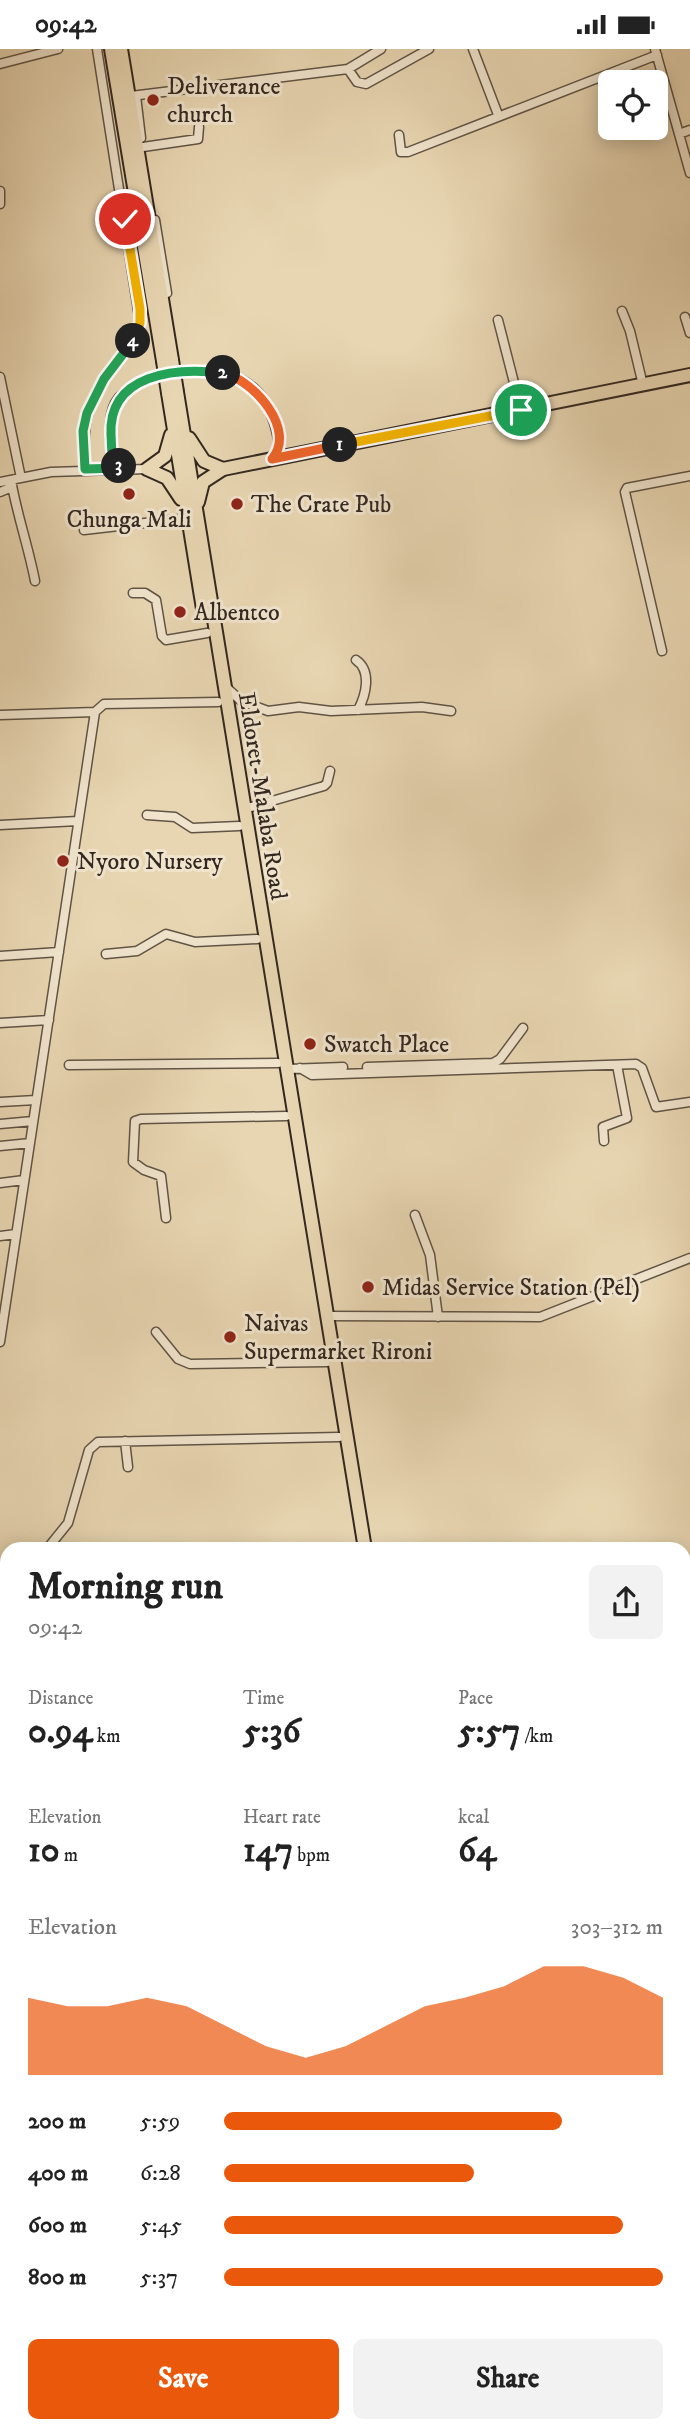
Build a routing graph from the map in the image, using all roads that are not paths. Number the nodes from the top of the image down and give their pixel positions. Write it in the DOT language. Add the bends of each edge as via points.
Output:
graph roads {
  1 [pos="58,49"];
  2 [pos="97,49"];
  3 [pos="111,49"];
  4 [pos="121,49"];
  5 [pos="381,49"];
  6 [pos="429,49"];
  7 [pos="473,49"];
  8 [pos="656,52"];
  9 [pos="0,64"];
  10 [pos="348,69"];
  11 [pos="133,96"];
  12 [pos="497,111"];
  13 [pos="200,127"];
  14 [pos="690,130"];
  15 [pos="679,134"];
  16 [pos="399,135"];
  17 [pos="143,147"];
  18 [pos="690,173"];
  19 [pos="0,191"];
  20 [pos="0,204"];
  21 [pos="622,311"];
  22 [pos="685,317"];
  23 [pos="498,320"];
  24 [pos="171,326"];
  25 [pos="690,333"];
  26 [pos="167,361"];
  27 [pos="690,375"];
  28 [pos="0,377"];
  29 [pos="643,385"];
  30 [pos="521,410"];
  31 [pos="176,414"];
  32 [pos="272,459"];
  33 [pos="122,468"];
  34 [pos="85,469"];
  35 [pos="147,469"];
  36 [pos="223,469"];
  37 [pos="690,476"];
  38 [pos="21,478"];
  39 [pos="0,482"];
  40 [pos="12,484"];
  41 [pos="0,492"];
  42 [pos="188,515"];
  43 [pos="199,529"];
  44 [pos="84,530"];
  45 [pos="35,581"];
  46 [pos="133,593"];
  47 [pos="207,633"];
  48 [pos="662,652"];
  49 [pos="356,660"];
  50 [pos="224,685"];
  51 [pos="218,702"];
  52 [pos="358,710"];
  53 [pos="452,711"];
  54 [pos="95,712"];
  55 [pos="0,715"];
  56 [pos="330,771"];
  57 [pos="244,809"];
  58 [pos="147,814"];
  59 [pos="78,821"];
  60 [pos="0,825"];
  61 [pos="239,826"];
  62 [pos="257,939"];
  63 [pos="59,951"];
  64 [pos="106,954"];
  65 [pos="0,956"];
  66 [pos="49,1020"];
  67 [pos="0,1023"];
  68 [pos="523,1028"];
  69 [pos="69,1065"];
  70 [pos="617,1065"];
  71 [pos="288,1067"];
  72 [pos="36,1100"];
  73 [pos="690,1102"];
  74 [pos="0,1103"];
  75 [pos="286,1116"];
  76 [pos="33,1121"];
  77 [pos="0,1124"];
  78 [pos="604,1141"];
  79 [pos="30,1143"];
  80 [pos="0,1146"];
  81 [pos="24,1180"];
  82 [pos="0,1183"];
  83 [pos="415,1215"];
  84 [pos="166,1218"];
  85 [pos="16,1234"];
  86 [pos="0,1235"];
  87 [pos="690,1258"];
  88 [pos="327,1316"];
  89 [pos="438,1317"];
  90 [pos="156,1332"];
  91 [pos="0,1342"];
  92 [pos="327,1362"];
  93 [pos="339,1437"];
  94 [pos="125,1441"];
  95 [pos="128,1467"];
  96 [pos="53,1542"];
  97 [pos="357,1542"];
  98 [pos="364,1542"];
  1 -- 9 [label="street"];
  2 -- 34 [label="street" via="140,323 87,413"];
  3 -- 26 [label="main road, Eldoret-Malaba Road"];
  4 -- 11 [label="main road, Eldoret-Malaba Road"];
  5 -- 10 [label="street"];
  6 -- 10 [label="street" via="366,84 357,82"];
  7 -- 12 [label="street"];
  8 -- 15 [label="street"];
  8 -- 16 [label="street" via="408,152 401,152"];
  10 -- 11 [label="street"];
  11 -- 17 [label="street"];
  11 -- 26 [label="main road, Eldoret-Malaba Road"];
  13 -- 17 [label="street" via="198,139"];
  14 -- 15 [label="street"];
  15 -- 18 [label="street"];
  17 -- 24 [label="street"];
  19 -- 20 [label="street"];
  21 -- 29 [label="street"];
  22 -- 25 [label="street"];
  23 -- 30 [label="street"];
  26 -- 31 [label="main road, Eldoret-Malaba Road, bridge"];
  27 -- 29 [label="main road"];
  28 -- 38 [label="street"];
  29 -- 30 [label="main road"];
  30 -- 32 [label="main road"];
  31 -- 35 [label="main road" via="169,450"];
  31 -- 36 [label="main road" via="197,455"];
  31 -- 42 [label="main road, Eldoret-Malaba Road"];
  31 -- 43 [label="main road, Eldoret-Malaba Road"];
  32 -- 33 [label="street" via="279,446 278,435 262,396 231,375 199,372 136,383 119,398 111,430 114,462"];
  32 -- 36 [label="main road"];
  33 -- 34 [label="street"];
  33 -- 35 [label="street"];
  34 -- 38 [label="street"];
  35 -- 42 [label="main road" via="173,484"];
  36 -- 43 [label="main road" via="199,489"];
  37 -- 48 [label="street" via="625,492"];
  38 -- 40 [label="street"];
  39 -- 40 [label="street"];
  40 -- 41 [label="street"];
  40 -- 45 [label="street"];
  42 -- 44 [label="street"];
  42 -- 47 [label="main road, Eldoret-Malaba Road"];
  43 -- 50 [label="main road, Eldoret-Malaba Road"];
  46 -- 47 [label="street" via="156,600 166,640"];
  47 -- 51 [label="main road, Eldoret-Malaba Road"];
  49 -- 52 [label="street" via="365,676"];
  50 -- 52 [label="street" via="241,701 268,711 299,707"];
  50 -- 57 [label="main road, Eldoret-Malaba Road"];
  51 -- 54 [label="street" via="104,704"];
  51 -- 61 [label="main road, Eldoret-Malaba Road"];
  52 -- 53 [label="street"];
  54 -- 55 [label="street"];
  54 -- 59 [label="street"];
  56 -- 57 [label="street" via="324,786"];
  57 -- 71 [label="main road, Eldoret-Malaba Road"];
  58 -- 61 [label="street" via="176,818 192,828"];
  59 -- 60 [label="street"];
  59 -- 63 [label="street"];
  61 -- 62 [label="main road, Eldoret-Malaba Road"];
  62 -- 64 [label="street" via="195,942 166,934 136,951"];
  62 -- 71 [label="main road, Eldoret-Malaba Road"];
  63 -- 65 [label="street"];
  63 -- 66 [label="street"];
  66 -- 67 [label="street"];
  66 -- 72 [label="street"];
  68 -- 71 [label="street" via="493,1063"];
  69 -- 71 [label="street"];
  70 -- 71 [label="street" via="312,1075"];
  70 -- 73 [label="street" via="641,1066 656,1107"];
  70 -- 78 [label="street" via="627,1118 603,1127"];
  71 -- 75 [label="main road, Eldoret-Malaba Road"];
  71 -- 88 [label="main road, Eldoret-Malaba Road"];
  72 -- 74 [label="street"];
  72 -- 76 [label="street"];
  75 -- 84 [label="street" via="135,1121 134,1162 161,1176"];
  75 -- 92 [label="main road, Eldoret-Malaba Road"];
  76 -- 77 [label="street"];
  76 -- 79 [label="street"];
  79 -- 80 [label="street"];
  79 -- 81 [label="street"];
  81 -- 82 [label="street"];
  81 -- 85 [label="street"];
  83 -- 89 [label="street" via="430,1255"];
  85 -- 86 [label="street"];
  85 -- 91 [label="street"];
  87 -- 89 [label="street" via="546,1316"];
  88 -- 89 [label="street"];
  88 -- 98 [label="main road, Eldoret-Malaba Road"];
  90 -- 92 [label="street" via="178,1359 190,1364"];
  92 -- 93 [label="main road, Eldoret-Malaba Road"];
  93 -- 94 [label="street"];
  93 -- 97 [label="main road, Eldoret-Malaba Road"];
  94 -- 95 [label="street"];
  94 -- 96 [label="street" via="92,1445 68,1524"];
}
